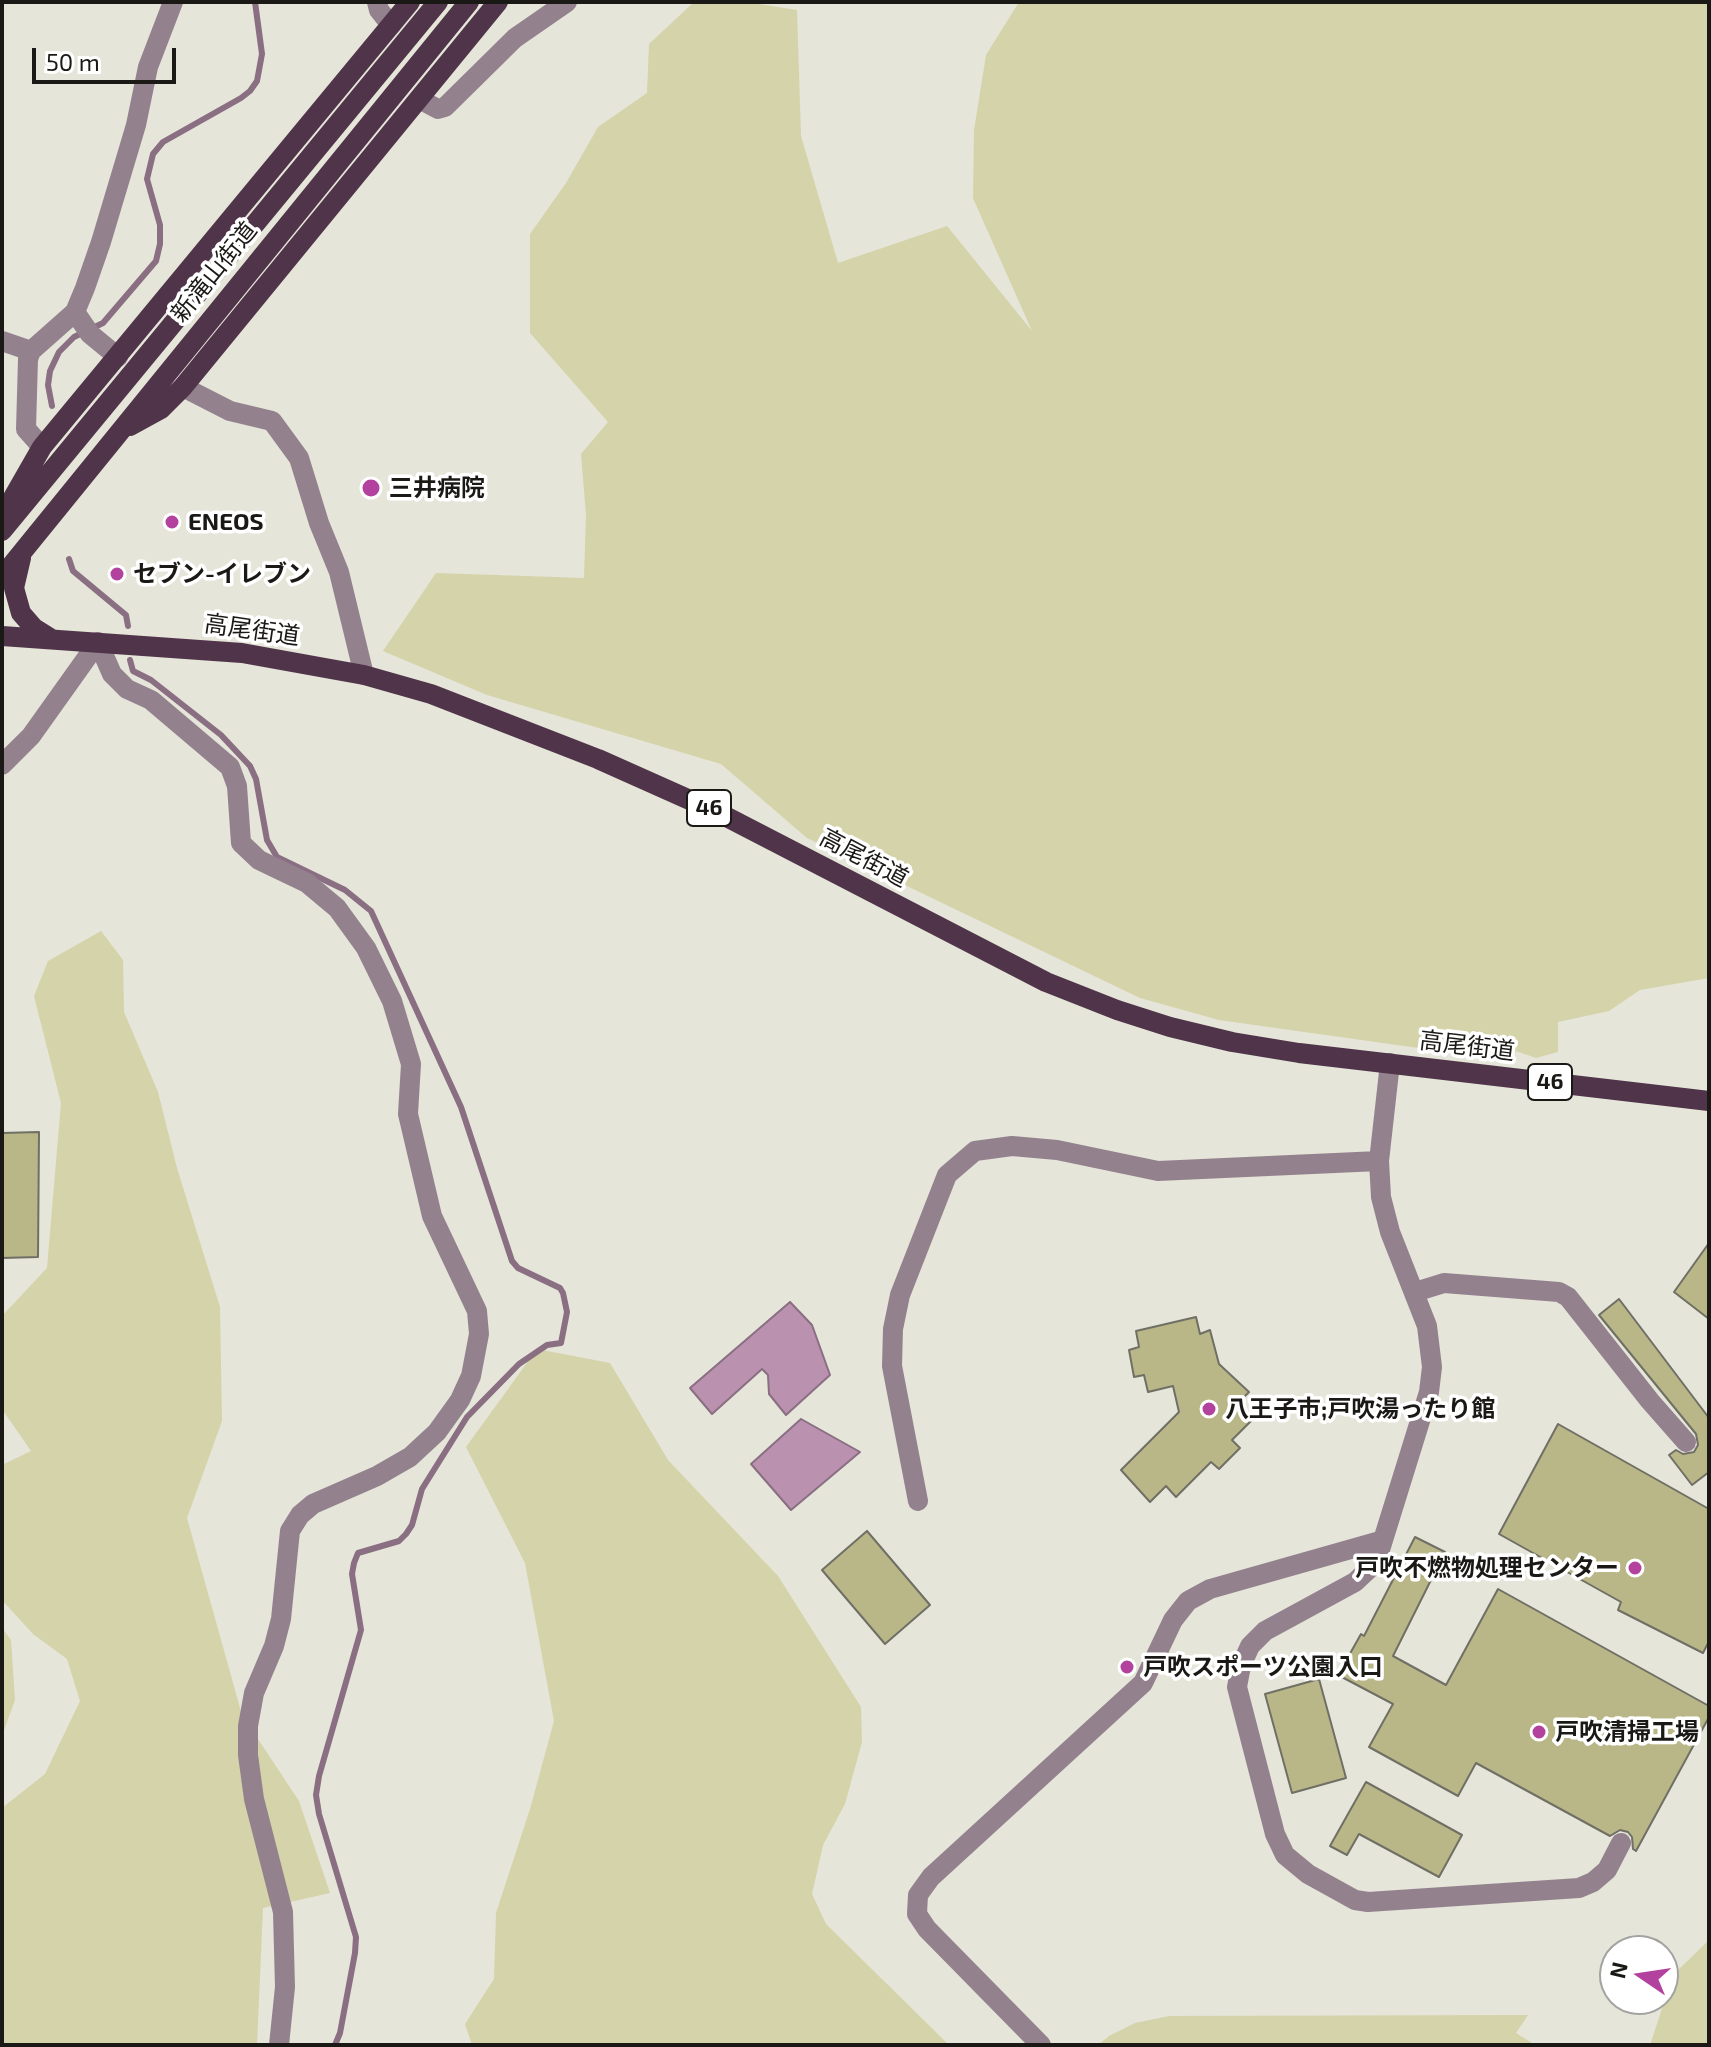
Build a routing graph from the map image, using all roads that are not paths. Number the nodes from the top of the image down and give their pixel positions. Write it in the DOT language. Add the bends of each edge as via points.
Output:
graph roads {
  1 [pos="173,2"];
  2 [pos="377,2"];
  3 [pos="410,2"];
  4 [pos="438,2"];
  5 [pos="469,2"];
  6 [pos="498,2"];
  7 [pos="567,2"];
  8 [pos="391,25"];
  9 [pos="419,99"];
  10 [pos="82,322"];
  11 [pos="2,341"];
  12 [pos="31,351"];
  13 [pos="118,357"];
  14 [pos="183,387"];
  15 [pos="123,430"];
  16 [pos="42,447"];
  17 [pos="2,517"];
  18 [pos="2,531"];
  19 [pos="29,544"];
  20 [pos="2,577"];
  21 [pos="2,636"];
  22 [pos="53,640"];
  23 [pos="98,642"];
  24 [pos="364,675"];
  25 [pos="2,765"];
  26 [pos="1390,1063"];
  27 [pos="1709,1101"];
  28 [pos="1379,1161"];
  29 [pos="1415,1292"];
  30 [pos="1686,1442"];
  31 [pos="918,1501"];
  32 [pos="1383,1540"];
  33 [pos="1621,1843"];
  34 [pos="279,2045"];
  35 [pos="1041,2045"];
  1 -- 10 [label="street" via="148,67"];
  2 -- 8 [label="street"];
  3 -- 8 [label="main road"];
  4 -- 18 [label="main road, 新滝山街道"];
  5 -- 15 [label="main road, 新滝山街道"];
  6 -- 9 [label="main road"];
  7 -- 9 [label="street" via="505,46 445,107"];
  8 -- 13 [label="main road"];
  9 -- 14 [label="main road"];
  10 -- 12 [label="street"];
  10 -- 13 [label="street"];
  11 -- 12 [label="street"];
  12 -- 16 [label="street" via="26,429"];
  13 -- 16 [label="main road"];
  14 -- 15 [label="main road" via="161,409"];
  14 -- 24 [label="street" via="230,411 272,421 299,458 339,572"];
  15 -- 19 [label="main road, 新滝山街道"];
  16 -- 17 [label="main road"];
  19 -- 20 [label="main road, 新滝山街道"];
  19 -- 22 [label="main road" via="18,564 15,597 34,628"];
  21 -- 22 [label="main road, 高尾街道 / 46"];
  22 -- 23 [label="main road, 高尾街道 / 46"];
  23 -- 24 [label="main road, 高尾街道 / 46" via="242,653"];
  23 -- 25 [label="street" via="31,736"];
  23 -- 34 [label="street" via="112,674 127,689 151,700 230,767 237,786 241,843 337,908 366,948 392,1001 411,1064 408,1114 432,1216 477,1311 479,1334 471,1376 437,1432 410,1457 313,1504 290,1531 281,1619 248,1726 254,1799 283,1912 285,1987"];
  24 -- 26 [label="main road, 高尾街道 / 46" via="474,710 680,795 1094,1002 1232,1042"];
  26 -- 27 [label="main road, 高尾街道 / 46"];
  26 -- 28 [label="street"];
  28 -- 29 [label="street" via="1390,1232"];
  28 -- 31 [label="street" via="1158,1171 1057,1150 1012,1146 975,1151 947,1175 900,1295 893,1329 892,1366"];
  29 -- 30 [label="street" via="1444,1283 1559,1292"];
  29 -- 32 [label="street" via="1427,1326 1429,1392"];
  32 -- 33 [label="street" via="1370,1568 1355,1582 1265,1631 1241,1666 1237,1687 1285,1855 1355,1900 1381,1903 1579,1888 1607,1870"];
  32 -- 35 [label="street" via="1210,1589 1188,1601 1173,1620 1143,1683 931,1877 918,1895 917,1914 927,1929"];
}
